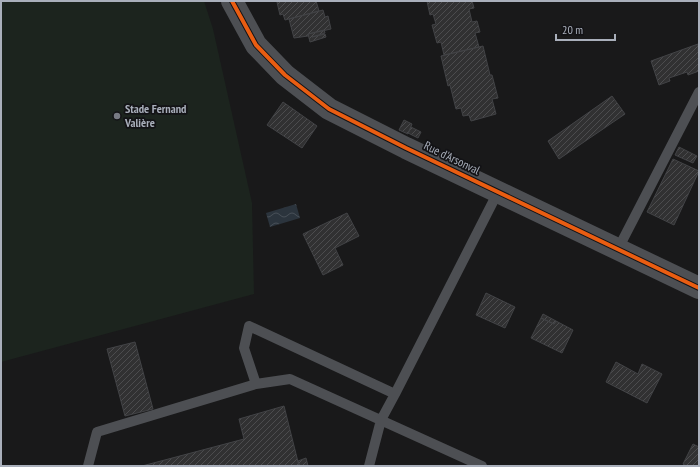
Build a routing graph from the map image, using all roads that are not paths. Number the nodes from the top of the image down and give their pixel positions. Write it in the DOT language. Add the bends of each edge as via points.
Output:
graph roads {
  1 [pos="232,1"];
  2 [pos="699,92"];
  3 [pos="498,192"];
  4 [pos="618,250"];
  5 [pos="699,288"];
  6 [pos="256,384"];
  7 [pos="396,394"];
  8 [pos="381,420"];
  9 [pos="88,466"];
  10 [pos="369,466"];
  11 [pos="482,466"];
  1 -- 3 [label="street, Rue d'Arsonval" via="256,45 285,74 329,109"];
  2 -- 4 [label="lane"];
  3 -- 4 [label="street, Rue d'Arsonval"];
  3 -- 7 [label="lane"];
  4 -- 5 [label="street, Rue d'Arsonval"];
  6 -- 7 [label="lane" via="244,348 249,326"];
  6 -- 8 [label="lane" via="290,379"];
  6 -- 9 [label="lane" via="97,432"];
  7 -- 8 [label="lane"];
  8 -- 10 [label="lane"];
  8 -- 11 [label="lane"];
}
